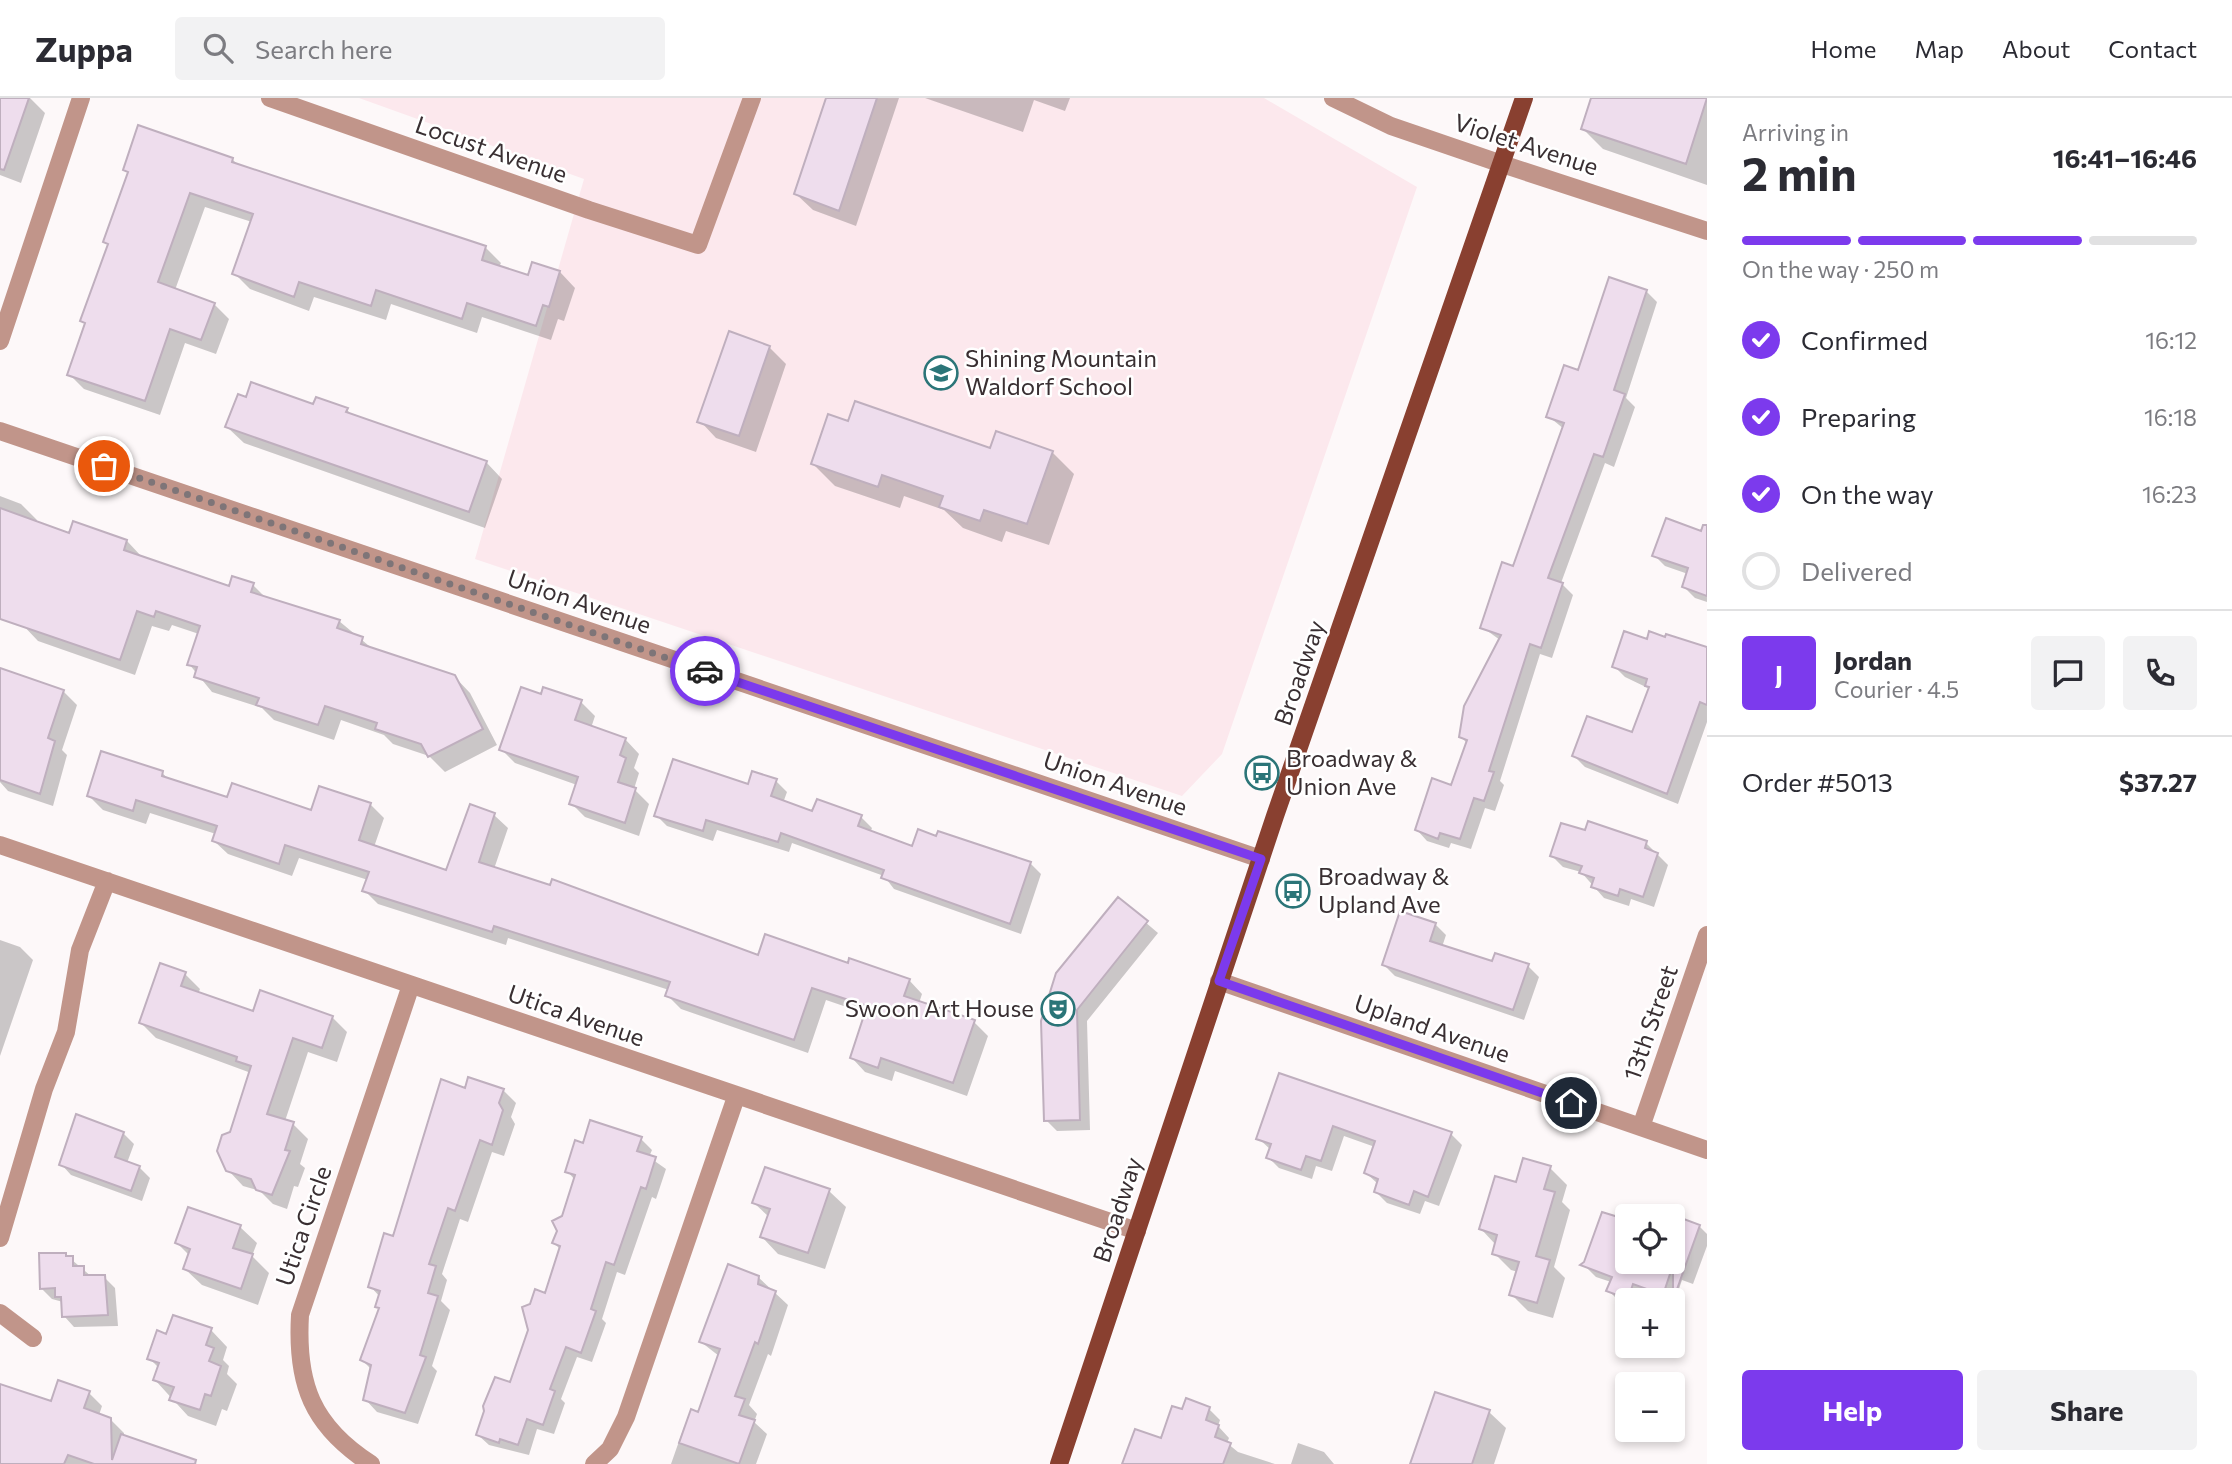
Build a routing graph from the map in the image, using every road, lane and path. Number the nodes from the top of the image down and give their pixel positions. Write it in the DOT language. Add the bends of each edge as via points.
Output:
graph roads {
  1 [pos="81,98"];
  2 [pos="270,98"];
  3 [pos="751,98"];
  4 [pos="1333,98"];
  5 [pos="1524,98"];
  6 [pos="1502,164"];
  7 [pos="1707,231"];
  8 [pos="0,341"];
  9 [pos="0,431"];
  10 [pos="0,845"];
  11 [pos="1261,859"];
  12 [pos="107,881"];
  13 [pos="1707,935"];
  14 [pos="1219,981"];
  15 [pos="411,985"];
  16 [pos="736,1097"];
  17 [pos="1641,1128"];
  18 [pos="1707,1150"];
  19 [pos="1137,1231"];
  20 [pos="0,1238"];
  21 [pos="0,1313"];
  22 [pos="33,1338"];
  23 [pos="372,1464"];
  24 [pos="594,1464"];
  25 [pos="1059,1464"];
  1 -- 8 [label="street"];
  2 -- 3 [label="street, Locust Avenue" via="698,245"];
  4 -- 6 [label="street, Violet Avenue" via="1391,126"];
  5 -- 6 [label="main road, Broadway"];
  6 -- 7 [label="street, Violet Avenue"];
  6 -- 11 [label="main road, Broadway"];
  9 -- 11 [label="street, Union Avenue"];
  10 -- 12 [label="street, Utica Avenue"];
  11 -- 14 [label="main road, Broadway"];
  12 -- 15 [label="street, Utica Avenue"];
  12 -- 20 [label="street" via="80,950 66,1032 44,1089"];
  13 -- 17 [label="street, 13th Street"];
  14 -- 17 [label="street, Upland Avenue"];
  14 -- 19 [label="main road, Broadway"];
  15 -- 16 [label="street, Utica Avenue"];
  15 -- 23 [label="street, Utica Circle" via="300,1315 298,1351 305,1387 321,1420 345,1447"];
  16 -- 19 [label="street, Utica Avenue"];
  16 -- 24 [label="street" via="626,1417 610,1449"];
  17 -- 18 [label="street, Upland Avenue"];
  19 -- 25 [label="main road, Broadway"];
  21 -- 22 [label="street"];
}
